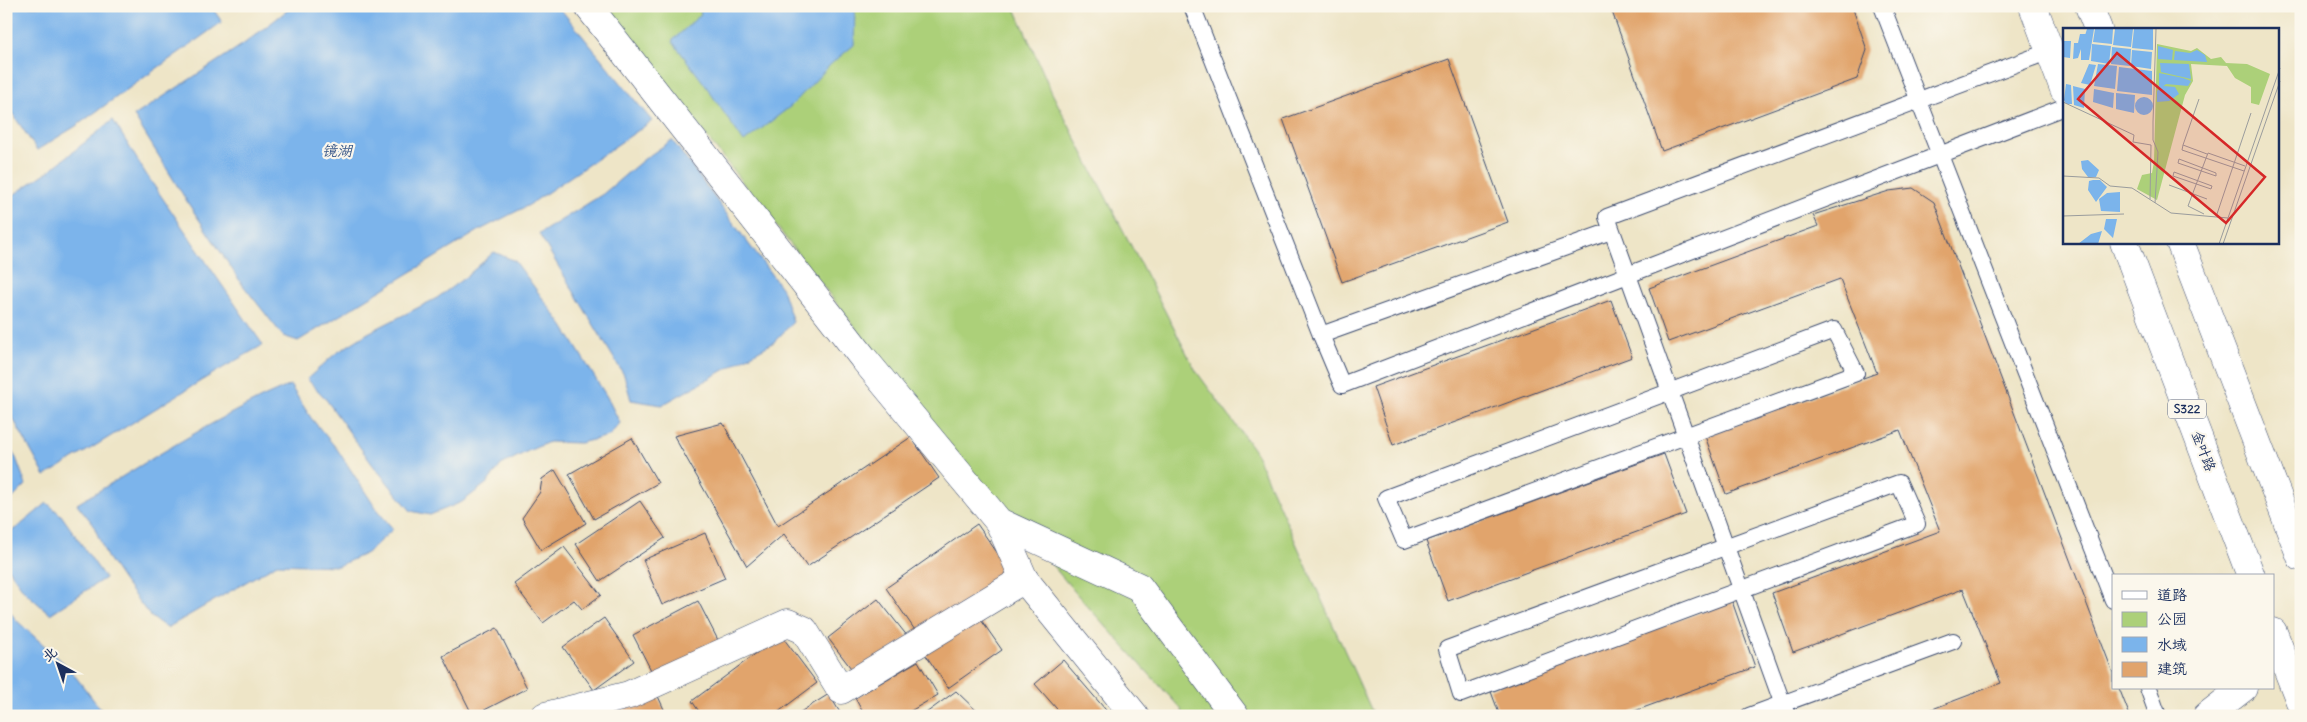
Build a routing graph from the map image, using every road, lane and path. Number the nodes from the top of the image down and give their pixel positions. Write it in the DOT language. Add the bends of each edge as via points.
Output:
graph roads {
  1 [pos="588,6"];
  2 [pos="1192,6"];
  3 [pos="1882,6"];
  4 [pos="2032,6"];
  5 [pos="2089,6"];
  6 [pos="2098,28"];
  7 [pos="2050,51"];
  8 [pos="2063,86"];
  9 [pos="1918,100"];
  10 [pos="2063,107"];
  11 [pos="1940,155"];
  12 [pos="1612,231"];
  13 [pos="2125,244"];
  14 [pos="2181,244"];
  15 [pos="1627,276"];
  16 [pos="1321,335"];
  17 [pos="1669,392"];
  18 [pos="1685,436"];
  19 [pos="999,522"];
  20 [pos="1725,547"];
  21 [pos="2301,557"];
  22 [pos="2251,574"];
  23 [pos="1024,579"];
  24 [pos="1741,590"];
  25 [pos="2112,597"];
  26 [pos="2274,638"];
  27 [pos="1953,641"];
  28 [pos="2278,661"];
  29 [pos="2149,690"];
  30 [pos="2240,690"];
  31 [pos="2301,704"];
  32 [pos="1784,710"];
  33 [pos="2158,713"];
  34 [pos="545,716"];
  35 [pos="1135,716"];
  36 [pos="1235,716"];
  37 [pos="1749,716"];
  38 [pos="2207,716"];
  1 -- 19 [label="street" via="864,359"];
  2 -- 16 [label="lane"];
  3 -- 9 [label="lane"];
  4 -- 7 [label="street"];
  5 -- 6 [label="street"];
  7 -- 8 [label="street"];
  7 -- 9 [label="lane"];
  9 -- 11 [label="lane"];
  9 -- 12 [label="lane" via="1607,217"];
  10 -- 11 [label="lane"];
  11 -- 15 [label="lane"];
  11 -- 25 [label="lane"];
  12 -- 15 [label="lane"];
  12 -- 16 [label="lane"];
  13 -- 22 [label="street, 金叶路 / S322"];
  14 -- 21 [label="street"];
  15 -- 16 [label="lane" via="1342,385"];
  15 -- 17 [label="lane"];
  17 -- 18 [label="lane"];
  17 -- 18 [label="lane" via="1834,330 1856,373"];
  17 -- 18 [label="lane" via="1386,498 1404,540"];
  18 -- 20 [label="lane"];
  19 -- 23 [label="street"];
  19 -- 36 [label="street" via="1139,587"];
  20 -- 24 [label="lane"];
  20 -- 24 [label="lane" via="1899,483 1917,524"];
  20 -- 24 [label="lane" via="1447,649 1461,694"];
  23 -- 34 [label="street" via="841,690 804,630 788,623 630,695"];
  23 -- 35 [label="street"];
  24 -- 32 [label="lane"];
  26 -- 28 [label="street"];
  27 -- 32 [label="lane"];
  28 -- 31 [label="street"];
  29 -- 33 [label="lane"];
  30 -- 38 [label="street"];
  32 -- 37 [label="lane"];
}
